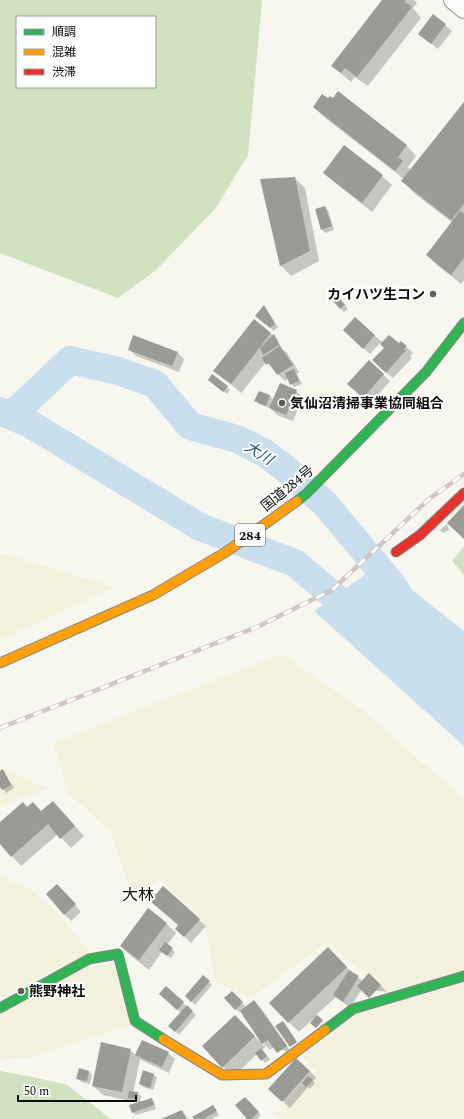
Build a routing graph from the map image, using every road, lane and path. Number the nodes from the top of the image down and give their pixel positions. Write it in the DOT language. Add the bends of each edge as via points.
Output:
graph roads {
  1 [pos="453,0"];
  2 [pos="464,9"];
  3 [pos="464,324"];
  4 [pos="464,493"];
  5 [pos="396,552"];
  6 [pos="0,663"];
  7 [pos="464,976"];
  8 [pos="0,1008"];
  1 -- 2 [label="street"];
  3 -- 6 [label="main road, 国道284号 / 284" via="426,372 306,494 226,552 153,595"];
  4 -- 5 [label="main road" via="420,535"];
  7 -- 8 [label="main road" via="353,1009 266,1074 222,1075 135,1022 118,954 89,959"];
}
